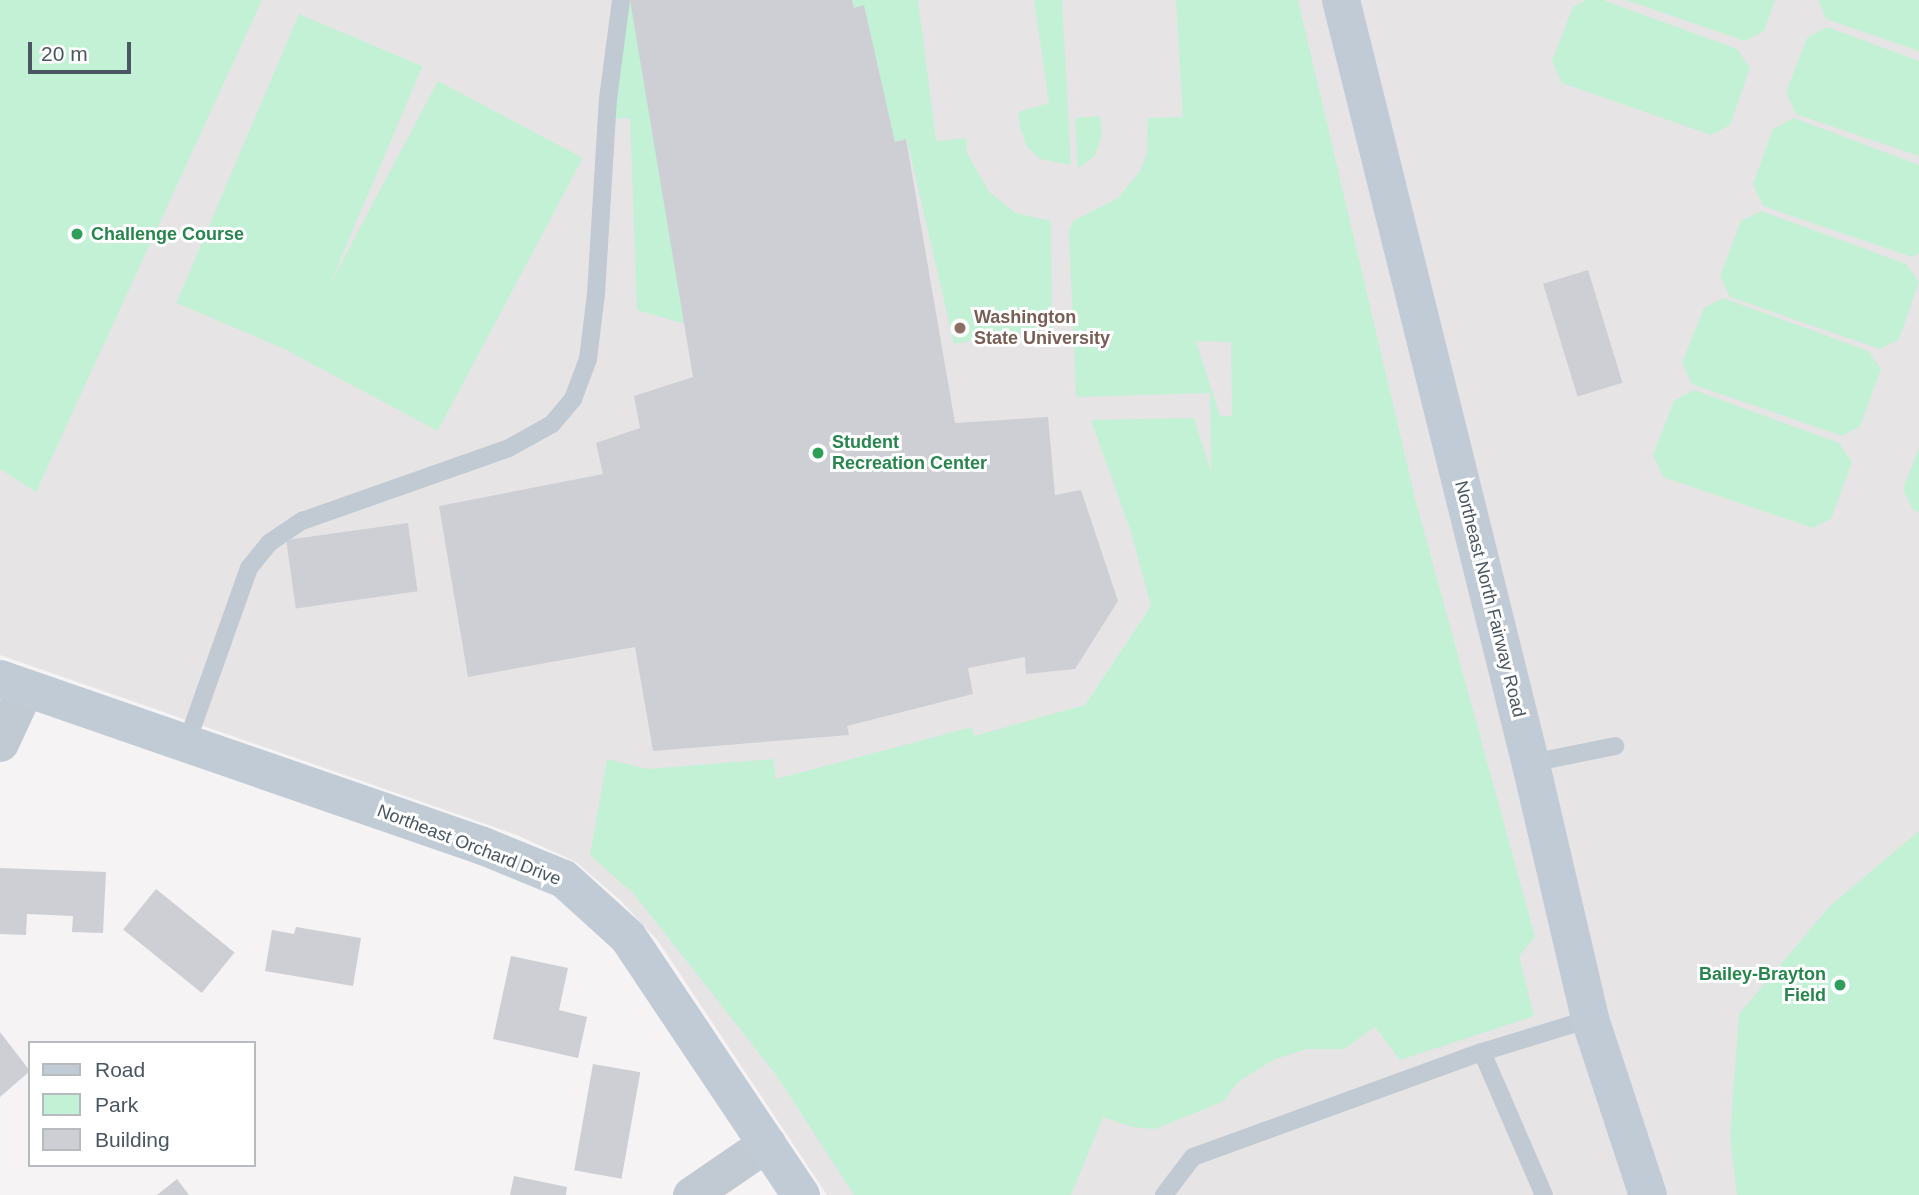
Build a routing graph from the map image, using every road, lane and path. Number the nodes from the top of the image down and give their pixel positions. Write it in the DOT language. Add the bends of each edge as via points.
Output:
graph roads {
  1 [pos="621,0"];
  2 [pos="1341,0"];
  3 [pos="13,684"];
  4 [pos="187,742"];
  5 [pos="0,743"];
  6 [pos="1615,746"];
  7 [pos="1531,763"];
  8 [pos="1590,1019"];
  9 [pos="1482,1052"];
  10 [pos="767,1143"];
  11 [pos="691,1195"];
  12 [pos="801,1195"];
  13 [pos="1164,1195"];
  14 [pos="1544,1195"];
  15 [pos="1648,1195"];
  1 -- 4 [label="lane" via="608,99 595,307 588,359 573,399 552,425 509,448 302,521 269,543 249,568"];
  2 -- 7 [label="street, Northeast North Fairway Road"];
  3 -- 4 [label="street, Northeast Orchard Drive"];
  3 -- 5 [label="street"];
  4 -- 10 [label="street, Northeast Orchard Drive" via="564,879 628,937"];
  6 -- 7 [label="lane"];
  7 -- 8 [label="street, Northeast North Fairway Road"];
  8 -- 9 [label="lane"];
  8 -- 15 [label="street, Northeast North Fairway Road"];
  9 -- 13 [label="lane" via="1193,1157"];
  9 -- 14 [label="lane"];
  10 -- 11 [label="street"];
  10 -- 12 [label="street, Northeast Orchard Drive"];
}
